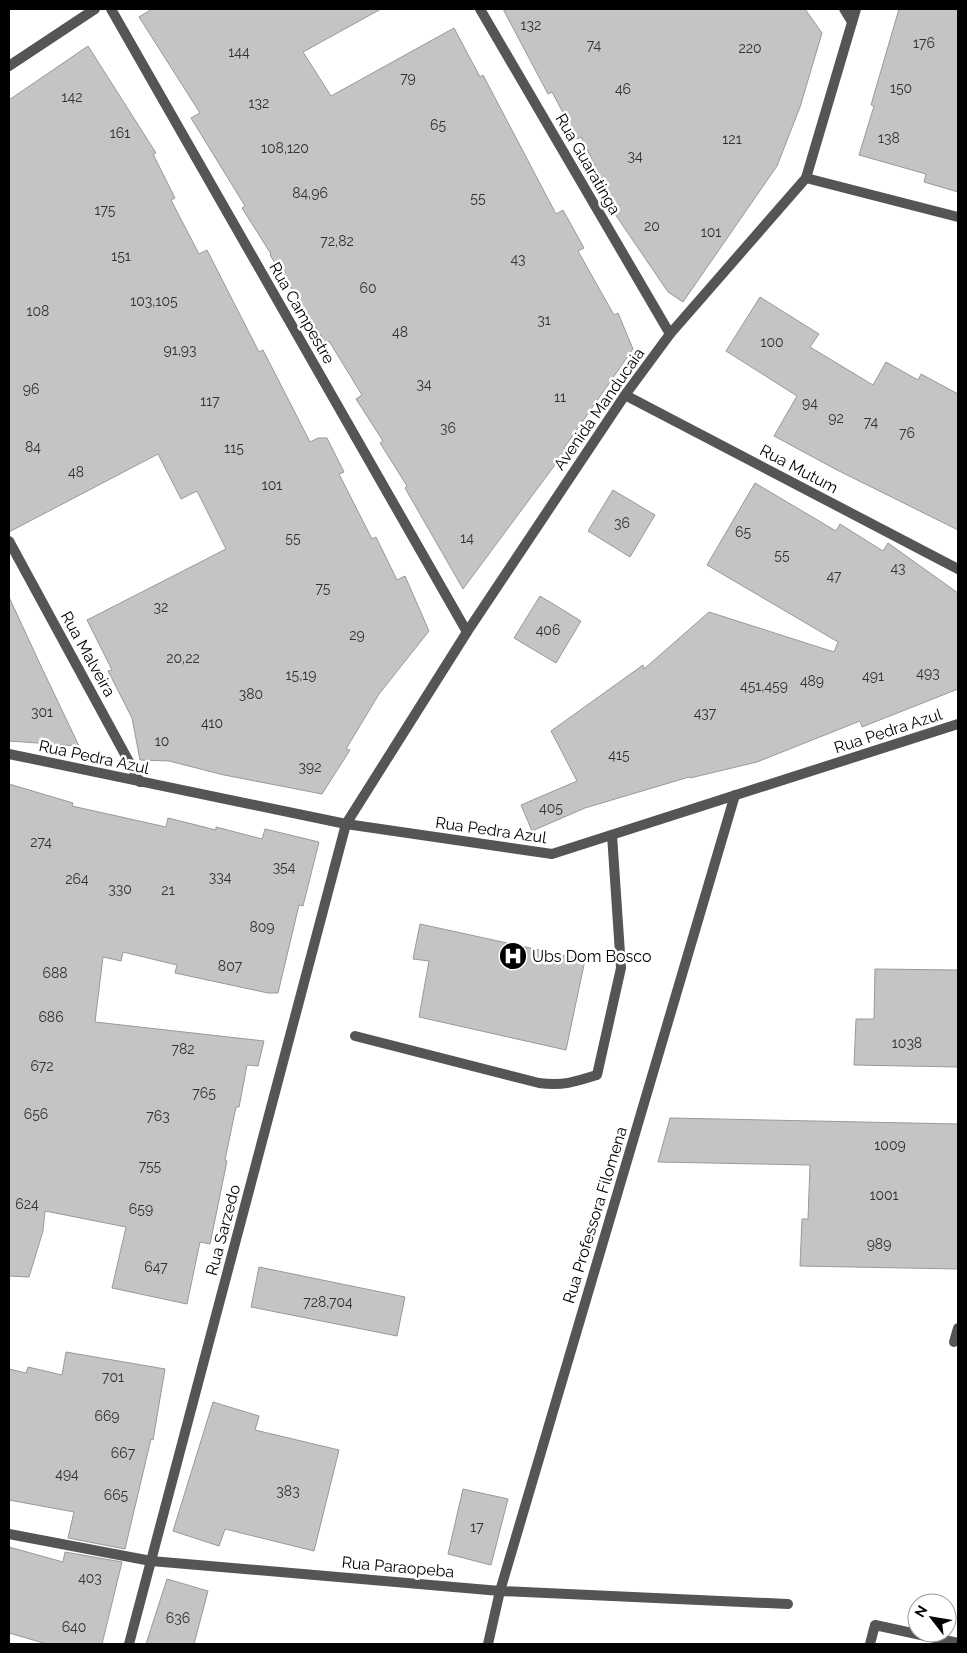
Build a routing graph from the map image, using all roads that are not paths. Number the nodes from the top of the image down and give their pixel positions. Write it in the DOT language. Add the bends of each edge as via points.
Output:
graph roads {
  1 [pos="95,9"];
  2 [pos="111,9"];
  3 [pos="480,9"];
  4 [pos="844,9"];
  5 [pos="856,9"];
  6 [pos="852,22"];
  7 [pos="9,66"];
  8 [pos="806,178"];
  9 [pos="958,217"];
  10 [pos="670,334"];
  11 [pos="625,396"];
  12 [pos="9,541"];
  13 [pos="958,569"];
  14 [pos="467,632"];
  15 [pos="958,724"];
  16 [pos="9,754"];
  17 [pos="140,782"];
  18 [pos="735,795"];
  19 [pos="346,824"];
  20 [pos="612,835"];
  21 [pos="355,1036"];
  22 [pos="958,1328"];
  23 [pos="954,1342"];
  24 [pos="9,1534"];
  25 [pos="151,1561"];
  26 [pos="500,1591"];
  27 [pos="788,1604"];
  28 [pos="958,1643"];
  29 [pos="129,1644"];
  30 [pos="488,1644"];
  31 [pos="870,1644"];
  1 -- 7 [label="street"];
  2 -- 14 [label="street, Rua Campestre"];
  3 -- 10 [label="street, Rua Guaratinga"];
  4 -- 6 [label="street"];
  5 -- 6 [label="street, Avenida Manducaia"];
  6 -- 8 [label="street, Avenida Manducaia"];
  8 -- 9 [label="street"];
  8 -- 10 [label="street, Avenida Manducaia"];
  10 -- 11 [label="street, Avenida Manducaia"];
  11 -- 13 [label="street, Rua Mutum"];
  11 -- 14 [label="street, Avenida Manducaia"];
  12 -- 17 [label="street, Rua Malveira"];
  14 -- 19 [label="street, Avenida Manducaia"];
  15 -- 18 [label="street, Rua Pedra Azul"];
  16 -- 17 [label="street, Rua Pedra Azul"];
  17 -- 19 [label="street, Rua Pedra Azul"];
  18 -- 20 [label="street, Rua Pedra Azul"];
  18 -- 26 [label="street, Rua Professora Filomena"];
  19 -- 20 [label="street, Rua Pedra Azul" via="552,854"];
  19 -- 25 [label="street, Rua Sarzedo"];
  20 -- 21 [label="street" via="621,968 597,1074 564,1084 540,1083"];
  22 -- 23 [label="street"];
  24 -- 25 [label="street, Rua Paraopeba"];
  25 -- 26 [label="street, Rua Paraopeba"];
  25 -- 29 [label="street, Rua Sarzedo"];
  26 -- 27 [label="street, Rua Paraopeba"];
  26 -- 30 [label="street, Rua Professora Filomena"];
  28 -- 31 [label="street" via="875,1625"];
}
